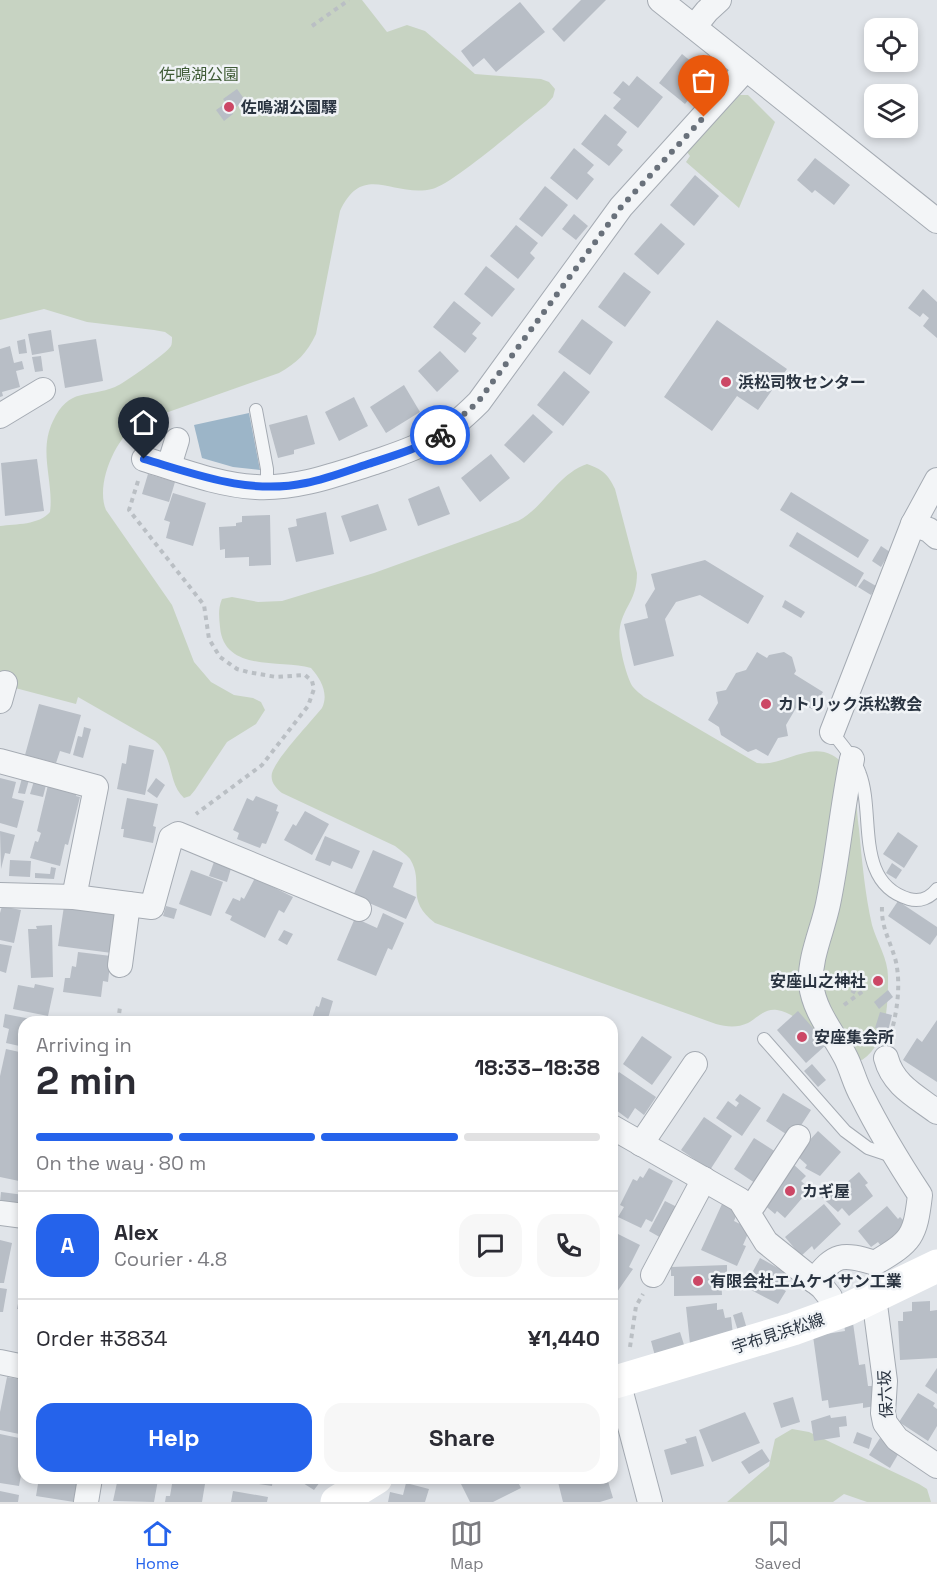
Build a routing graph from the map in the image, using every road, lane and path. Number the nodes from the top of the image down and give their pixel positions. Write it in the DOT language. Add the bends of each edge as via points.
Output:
graph roads {
  1 [pos="349,0"];
  2 [pos="660,0"];
  3 [pos="719,0"];
  4 [pos="312,26"];
  5 [pos="694,27"];
  6 [pos="746,69"];
  7 [pos="937,221"];
  8 [pos="43,390"];
  9 [pos="256,410"];
  10 [pos="0,416"];
  11 [pos="177,440"];
  12 [pos="144,459"];
  13 [pos="169,466"];
  14 [pos="937,480"];
  15 [pos="267,487"];
  16 [pos="914,524"];
  17 [pos="937,537"];
  18 [pos="832,732"];
  19 [pos="852,759"];
  20 [pos="0,761"];
  21 [pos="178,834"];
  22 [pos="885,884"];
  23 [pos="937,889"];
  24 [pos="0,895"];
  25 [pos="74,897"];
  26 [pos="128,904"];
  27 [pos="359,909"];
  28 [pos="120,965"];
  29 [pos="120,1007"];
  30 [pos="119,1016"];
  31 [pos="765,1039"];
  32 [pos="886,1058"];
  33 [pos="695,1064"];
  34 [pos="937,1112"];
  35 [pos="618,1131"];
  36 [pos="798,1137"];
  37 [pos="641,1144"];
  38 [pos="896,1157"];
  39 [pos="704,1179"];
  40 [pos="746,1209"];
  41 [pos="0,1213"];
  42 [pos="18,1215"];
  43 [pos="937,1266"];
  44 [pos="652,1275"];
  45 [pos="814,1281"];
  46 [pos="874,1297"];
  47 [pos="636,1306"];
  48 [pos="836,1313"];
  49 [pos="0,1362"];
  50 [pos="18,1365"];
  51 [pos="620,1380"];
  52 [pos="937,1466"];
  53 [pos="89,1484"];
  54 [pos="366,1484"];
  55 [pos="86,1502"];
  56 [pos="337,1502"];
  57 [pos="650,1502"];
  1 -- 4 [label="path"];
  2 -- 5 [label="street"];
  3 -- 5 [label="street"];
  5 -- 6 [label="street"];
  6 -- 7 [label="street"];
  6 -- 15 [label="street" via="621,207 465,416 434,439 398,454 306,483"];
  8 -- 10 [label="street"];
  9 -- 15 [label="lane"];
  11 -- 13 [label="street"];
  12 -- 13 [label="street"];
  12 -- 21 [label="path" via="129,510 204,605 213,649 237,669 276,677 305,675 314,689 309,706 262,765 182,825"];
  13 -- 15 [label="street" via="230,484"];
  14 -- 16 [label="street"];
  16 -- 17 [label="street"];
  16 -- 18 [label="street"];
  18 -- 19 [label="lane"];
  19 -- 22 [label="lane" via="860,773 873,862"];
  19 -- 38 [label="street" via="811,981 818,1010"];
  20 -- 25 [label="street" via="96,787"];
  21 -- 26 [label="street" via="171,838 152,907"];
  21 -- 27 [label="street"];
  22 -- 23 [label="lane" via="914,900 924,899"];
  22 -- 32 [label="path" via="882,923 896,962 898,987"];
  24 -- 25 [label="street"];
  25 -- 26 [label="street"];
  26 -- 28 [label="street"];
  29 -- 30 [label="path"];
  31 -- 38 [label="lane" via="850,1136 868,1148"];
  32 -- 34 [label="street" via="896,1080"];
  33 -- 37 [label="street"];
  35 -- 37 [label="street"];
  36 -- 40 [label="street" via="754,1204"];
  37 -- 39 [label="street"];
  38 -- 45 [label="street" via="920,1195 917,1226 904,1246 875,1263 851,1256 834,1259"];
  39 -- 40 [label="street" via="740,1200"];
  39 -- 44 [label="street"];
  40 -- 45 [label="street" via="766,1242"];
  41 -- 42 [label="street"];
  43 -- 46 [label="main road, 宇布見浜松線"];
  45 -- 48 [label="street" via="827,1292"];
  46 -- 48 [label="main road, 宇布見浜松線"];
  46 -- 52 [label="street, 保六坂" via="885,1381 885,1423 897,1439"];
  47 -- 51 [label="path" via="627,1366"];
  48 -- 51 [label="main road, 宇布見浜松線"];
  49 -- 50 [label="street"];
  51 -- 57 [label="street"];
  53 -- 55 [label="street"];
  54 -- 56 [label="main road"];
}
